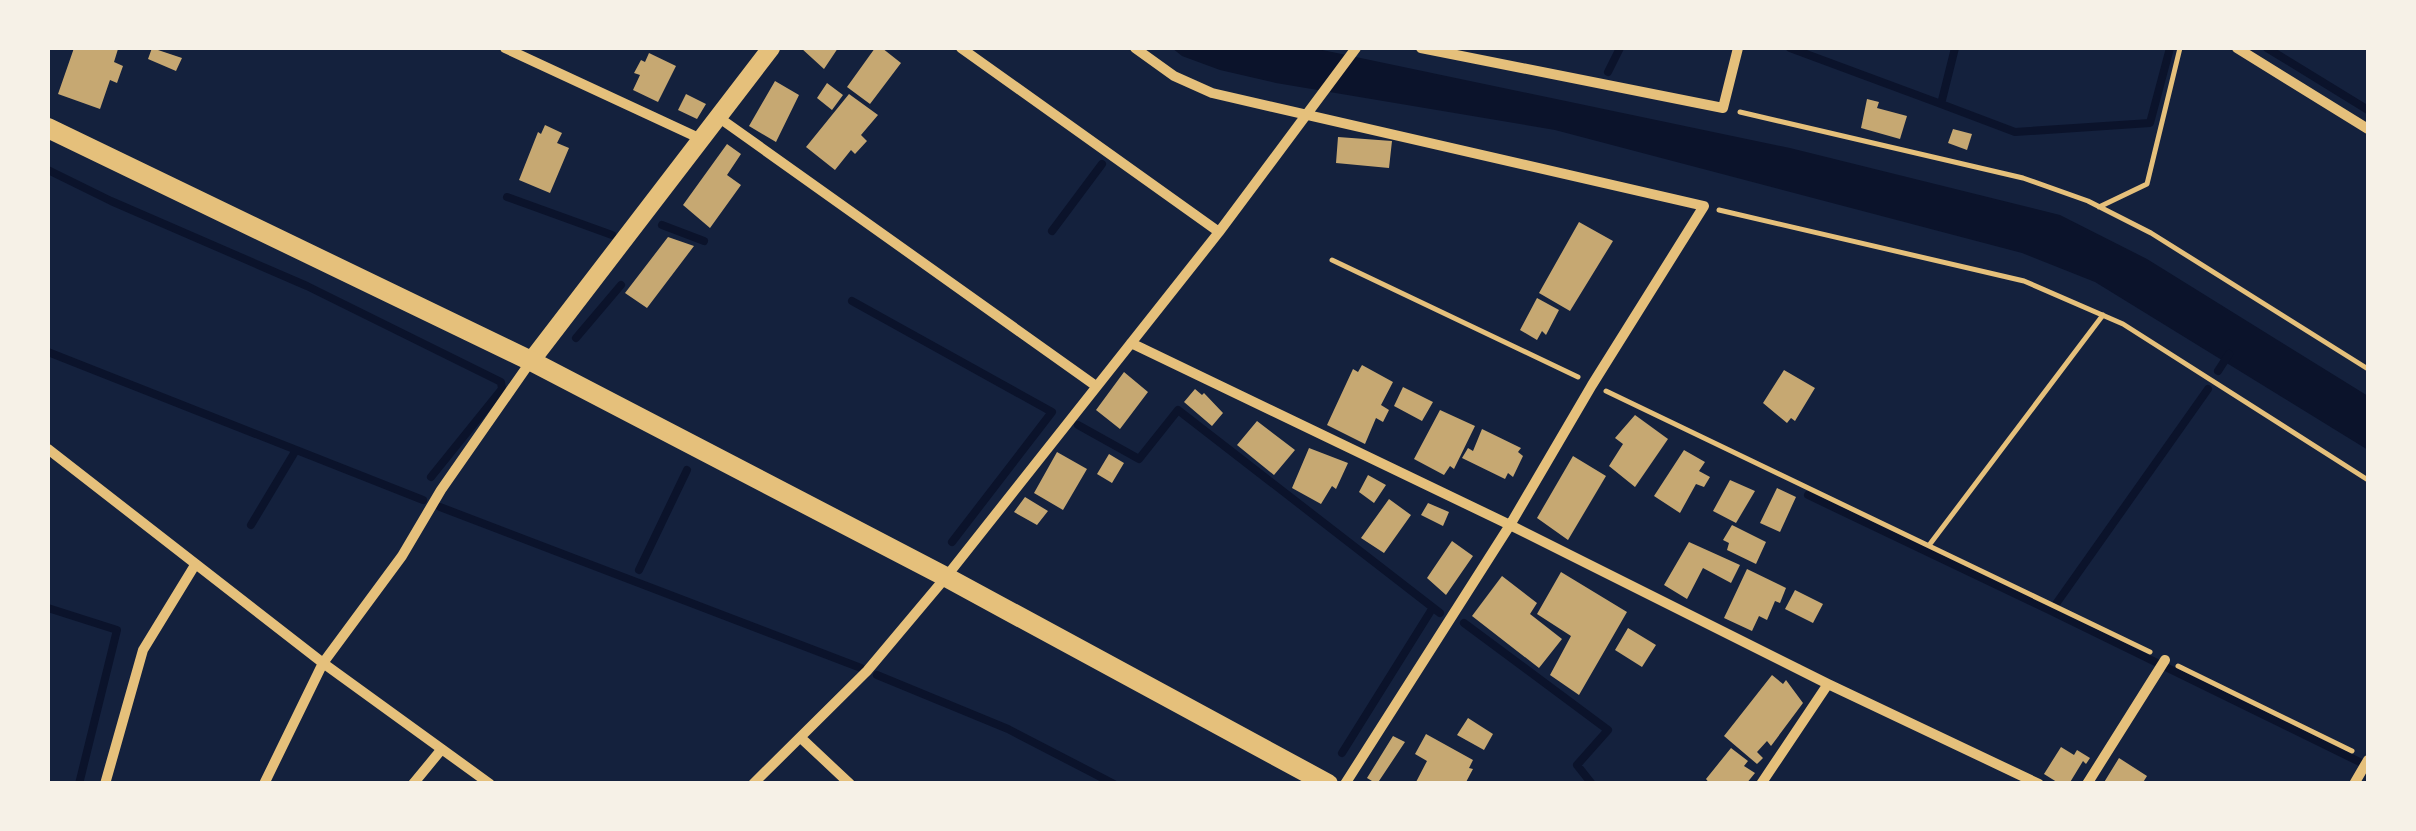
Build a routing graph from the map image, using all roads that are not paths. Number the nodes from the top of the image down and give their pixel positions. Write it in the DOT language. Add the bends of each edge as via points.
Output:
graph roads {
  1 [pos="506,48"];
  2 [pos="771,48"];
  3 [pos="961,48"];
  4 [pos="1135,48"];
  5 [pos="1420,48"];
  6 [pos="1738,48"];
  7 [pos="2237,48"];
  8 [pos="1355,49"];
  9 [pos="1310,114"];
  10 [pos="718,117"];
  11 [pos="48,128"];
  12 [pos="2368,129"];
  13 [pos="701,139"];
  14 [pos="1219,232"];
  15 [pos="1131,343"];
  16 [pos="531,361"];
  17 [pos="1096,386"];
  18 [pos="48,449"];
  19 [pos="1510,525"];
  20 [pos="195,565"];
  21 [pos="946,576"];
  22 [pos="2165,660"];
  23 [pos="323,663"];
  24 [pos="1828,684"];
  25 [pos="801,738"];
  26 [pos="441,750"];
  27 [pos="2368,759"];
  28 [pos="105,784"];
  29 [pos="264,784"];
  30 [pos="413,784"];
  31 [pos="490,784"];
  32 [pos="753,784"];
  33 [pos="850,784"];
  34 [pos="1328,784"];
  35 [pos="1346,784"];
  36 [pos="1761,784"];
  37 [pos="2038,784"];
  38 [pos="2086,784"];
  39 [pos="2354,784"];
  1 -- 13 [label="street"];
  2 -- 10 [label="street"];
  3 -- 14 [label="street"];
  4 -- 9 [label="street" via="1212,93"];
  5 -- 6 [label="street" via="1723,108"];
  7 -- 12 [label="street"];
  8 -- 9 [label="street"];
  9 -- 14 [label="street"];
  9 -- 19 [label="street" via="1704,206"];
  10 -- 13 [label="street"];
  10 -- 17 [label="street"];
  11 -- 16 [label="main road"];
  13 -- 16 [label="street"];
  14 -- 15 [label="street"];
  15 -- 17 [label="street"];
  15 -- 19 [label="street"];
  16 -- 21 [label="main road"];
  16 -- 23 [label="street"];
  17 -- 21 [label="street"];
  18 -- 20 [label="street"];
  19 -- 24 [label="street"];
  19 -- 35 [label="street"];
  20 -- 23 [label="street"];
  20 -- 28 [label="street" via="143,650"];
  21 -- 25 [label="street"];
  21 -- 34 [label="main road"];
  22 -- 38 [label="street"];
  23 -- 26 [label="street"];
  23 -- 29 [label="street"];
  24 -- 36 [label="street"];
  24 -- 37 [label="street"];
  25 -- 32 [label="street"];
  25 -- 33 [label="street"];
  26 -- 30 [label="street"];
  26 -- 31 [label="street"];
  27 -- 39 [label="street"];
}
